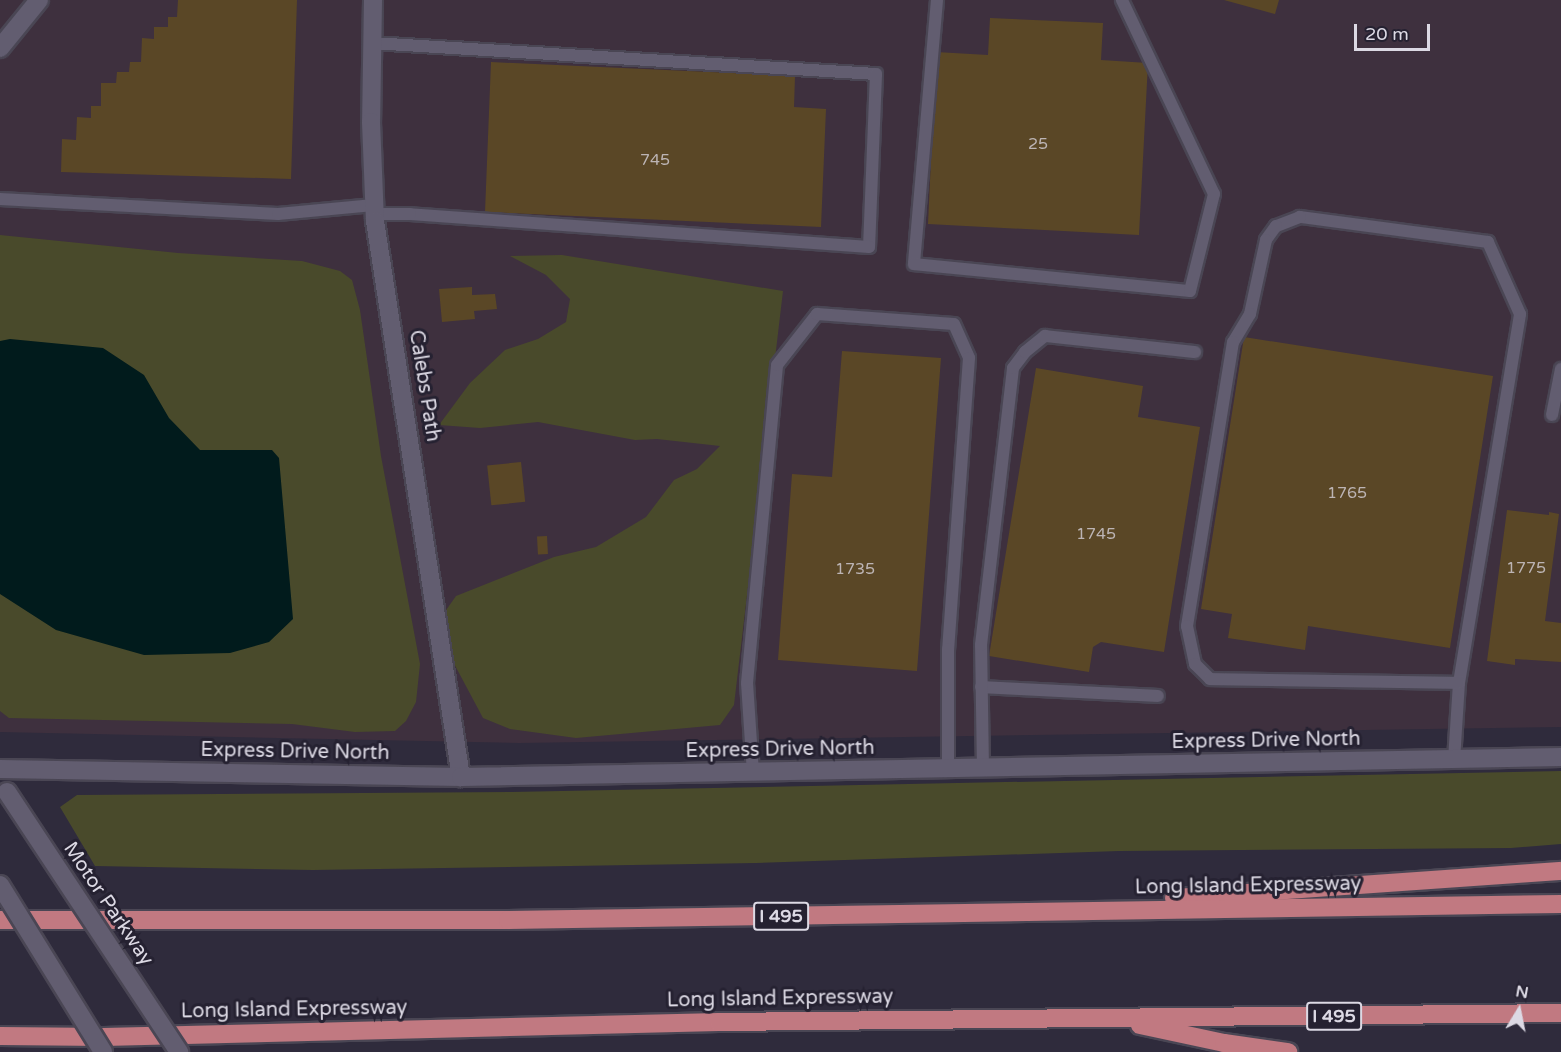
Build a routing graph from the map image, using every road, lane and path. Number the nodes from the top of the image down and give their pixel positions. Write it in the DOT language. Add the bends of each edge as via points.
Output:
graph roads {
  1 [pos="39,0"];
  2 [pos="373,0"];
  3 [pos="937,0"];
  4 [pos="1122,0"];
  5 [pos="372,43"];
  6 [pos="0,48"];
  7 [pos="0,199"];
  8 [pos="375,209"];
  9 [pos="1195,352"];
  10 [pos="1561,369"];
  11 [pos="1552,415"];
  12 [pos="1459,683"];
  13 [pos="981,687"];
  14 [pos="1158,696"];
  15 [pos="1561,758"];
  16 [pos="1454,760"];
  17 [pos="0,769"];
  18 [pos="983,769"];
  19 [pos="948,770"];
  20 [pos="753,773"];
  21 [pos="462,777"];
  22 [pos="3,787"];
  23 [pos="1561,871"];
  24 [pos="0,885"];
  25 [pos="1561,904"];
  26 [pos="950,913"];
  27 [pos="0,920"];
  28 [pos="1561,1013"];
  29 [pos="1106,1018"];
  30 [pos="0,1036"];
  31 [pos="103,1052"];
  32 [pos="179,1052"];
  33 [pos="1288,1052"];
  1 -- 6 [label="main road"];
  2 -- 5 [label="main road, Calebs Path"];
  3 -- 4 [label="lane" via="914,264 1190,291 1214,194"];
  5 -- 8 [label="main road, Calebs Path"];
  5 -- 8 [label="lane" via="876,74 869,247"];
  7 -- 8 [label="lane" via="278,214"];
  8 -- 21 [label="main road, Calebs Path"];
  9 -- 13 [label="lane" via="1045,336 1012,368 982,637"];
  10 -- 11 [label="lane"];
  12 -- 12 [label="lane" via="1520,314 1488,242 1300,217 1276,226 1266,240 1250,314 1233,342 1187,626 1195,664 1210,679"];
  12 -- 16 [label="lane"];
  13 -- 14 [label="lane"];
  13 -- 18 [label="lane"];
  15 -- 16 [label="main road, Express Drive North"];
  16 -- 18 [label="main road, Express Drive North"];
  17 -- 21 [label="main road, Express Drive North"];
  18 -- 19 [label="main road, Express Drive North"];
  19 -- 20 [label="main road, Express Drive North"];
  19 -- 20 [label="lane" via="948,649 969,358 954,324 817,314 777,365 747,683"];
  20 -- 21 [label="main road, Express Drive North"];
  22 -- 32 [label="main road, Motor Parkway, bridge"];
  23 -- 26 [label="highway"];
  24 -- 31 [label="main road, bridge"];
  25 -- 26 [label="highway, Long Island Expressway / I 495"];
  26 -- 27 [label="highway, Long Island Expressway / I 495" via="508,920"];
  28 -- 29 [label="highway, Long Island Expressway / I 495"];
  29 -- 30 [label="highway, Long Island Expressway / I 495"];
  29 -- 33 [label="highway"];
}
